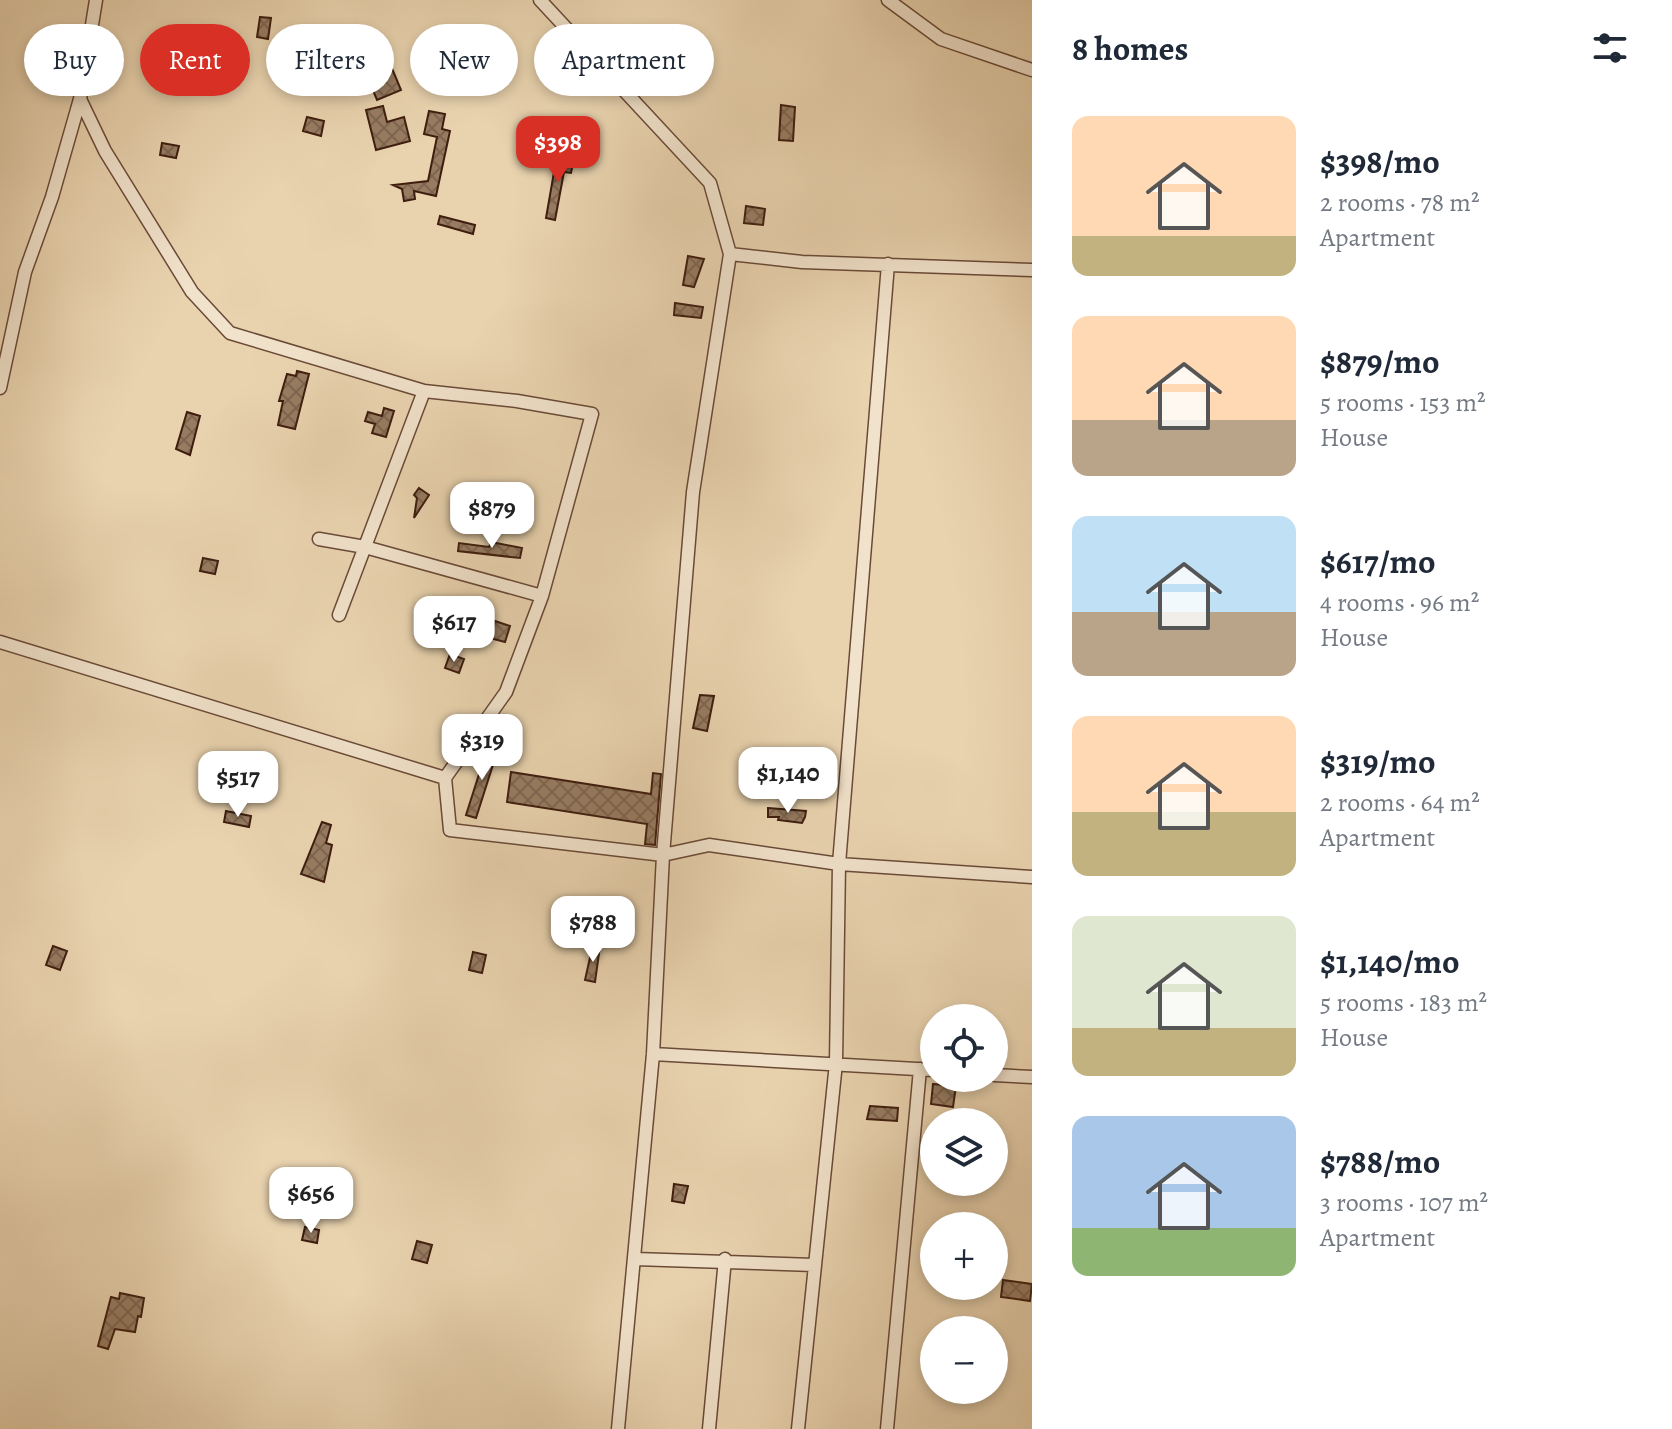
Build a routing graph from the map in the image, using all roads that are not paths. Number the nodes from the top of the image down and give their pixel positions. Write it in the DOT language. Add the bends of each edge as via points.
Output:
graph roads {
  1 [pos="96,0"];
  2 [pos="540,0"];
  3 [pos="888,0"];
  4 [pos="1032,70"];
  5 [pos="80,99"];
  6 [pos="730,254"];
  7 [pos="888,264"];
  8 [pos="1032,270"];
  9 [pos="0,388"];
  10 [pos="424,391"];
  11 [pos="319,539"];
  12 [pos="365,547"];
  13 [pos="542,596"];
  14 [pos="339,615"];
  15 [pos="0,642"];
  16 [pos="445,778"];
  17 [pos="663,855"];
  18 [pos="839,864"];
  19 [pos="1032,877"];
  20 [pos="653,1054"];
  21 [pos="836,1063"];
  22 [pos="920,1069"];
  23 [pos="1008,1076"];
  24 [pos="1032,1077"];
  25 [pos="635,1259"];
  26 [pos="725,1259"];
  27 [pos="814,1265"];
  28 [pos="618,1429"];
  29 [pos="709,1429"];
  30 [pos="798,1429"];
  31 [pos="887,1429"];
  1 -- 5 [label="street"];
  2 -- 6 [label="street" via="710,183"];
  3 -- 4 [label="street" via="941,39"];
  5 -- 9 [label="street" via="25,272"];
  5 -- 10 [label="street" via="105,151 192,292 230,333"];
  6 -- 7 [label="street"];
  6 -- 17 [label="street" via="693,492"];
  7 -- 8 [label="street"];
  7 -- 18 [label="street"];
  10 -- 12 [label="street"];
  10 -- 13 [label="street" via="592,414"];
  11 -- 12 [label="street"];
  12 -- 13 [label="street"];
  12 -- 14 [label="street"];
  13 -- 16 [label="street" via="506,692"];
  15 -- 16 [label="street"];
  16 -- 17 [label="street" via="450,830"];
  17 -- 18 [label="street" via="709,845"];
  17 -- 20 [label="street"];
  18 -- 19 [label="street"];
  18 -- 21 [label="street"];
  20 -- 21 [label="street"];
  20 -- 25 [label="street"];
  21 -- 22 [label="street"];
  21 -- 27 [label="street"];
  22 -- 31 [label="street"];
  23 -- 24 [label="street"];
  25 -- 26 [label="street"];
  25 -- 28 [label="street"];
  26 -- 27 [label="street"];
  26 -- 29 [label="street"];
  27 -- 30 [label="street"];
}
